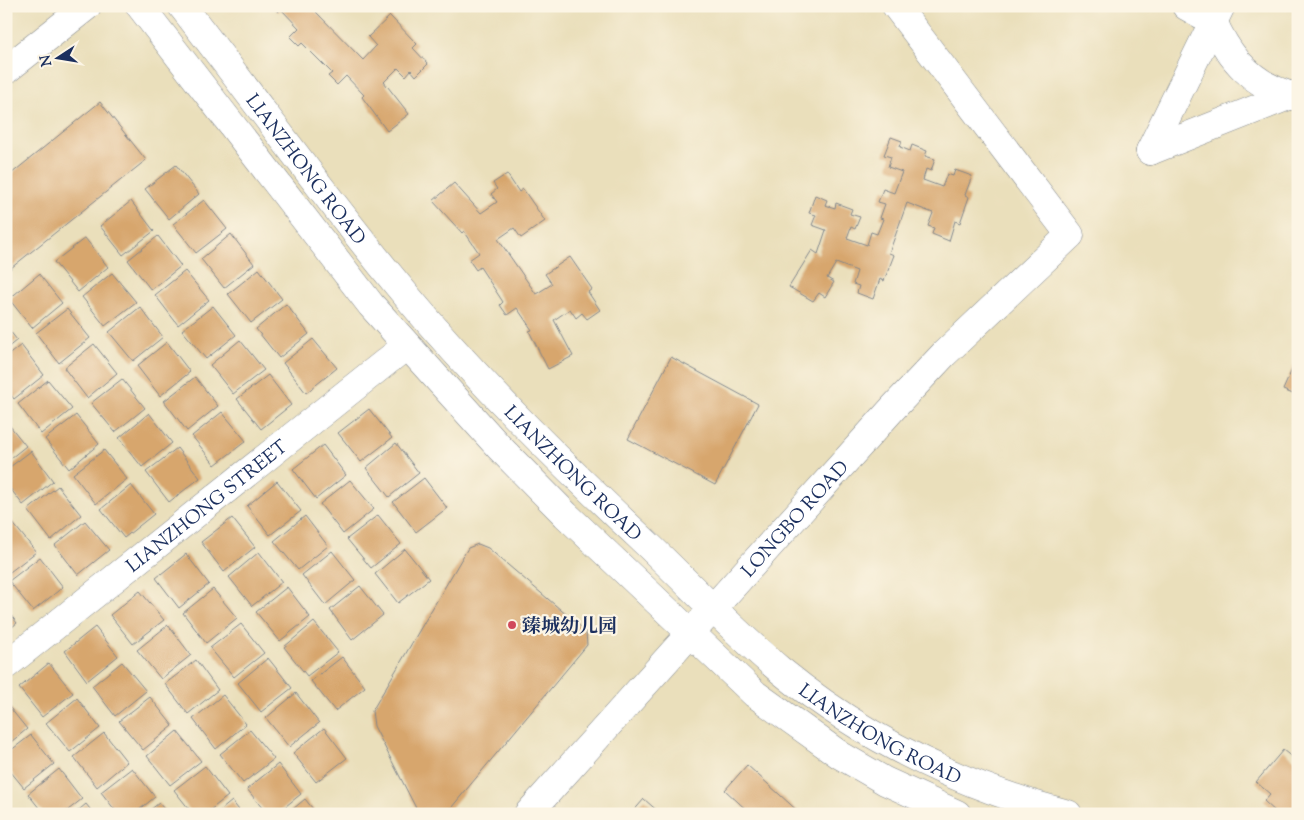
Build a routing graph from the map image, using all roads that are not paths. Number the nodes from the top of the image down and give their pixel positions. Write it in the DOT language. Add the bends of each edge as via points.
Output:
graph roads {
  1 [pos="87,6"];
  2 [pos="140,6"];
  3 [pos="182,6"];
  4 [pos="896,6"];
  5 [pos="1186,6"];
  6 [pos="1217,14"];
  7 [pos="6,70"];
  8 [pos="1294,96"];
  9 [pos="406,346"];
  10 [pos="714,607"];
  11 [pos="691,633"];
  12 [pos="6,665"];
  13 [pos="528,814"];
  14 [pos="957,814"];
  15 [pos="1068,814"];
  1 -- 7 [label="street"];
  2 -- 9 [label="street, LIANZHONG ROAD" via="370,305"];
  3 -- 10 [label="street, LIANZHONG ROAD" via="396,283 523,423"];
  4 -- 10 [label="street, LONGBO ROAD" via="1070,235 944,354"];
  5 -- 6 [label="street"];
  6 -- 8 [label="street" via="1230,54 1243,68 1266,85"];
  6 -- 8 [label="street" via="1150,151"];
  9 -- 11 [label="street, LIANZHONG ROAD" via="506,454"];
  9 -- 12 [label="street, LIANZHONG STREET"];
  10 -- 11 [label="street, LONGBO ROAD"];
  10 -- 15 [label="street, LIANZHONG ROAD" via="777,668 858,726 945,772 992,791"];
  11 -- 13 [label="street, LONGBO ROAD"];
  11 -- 14 [label="street, LIANZHONG ROAD" via="755,694 811,735 885,780"];
}
